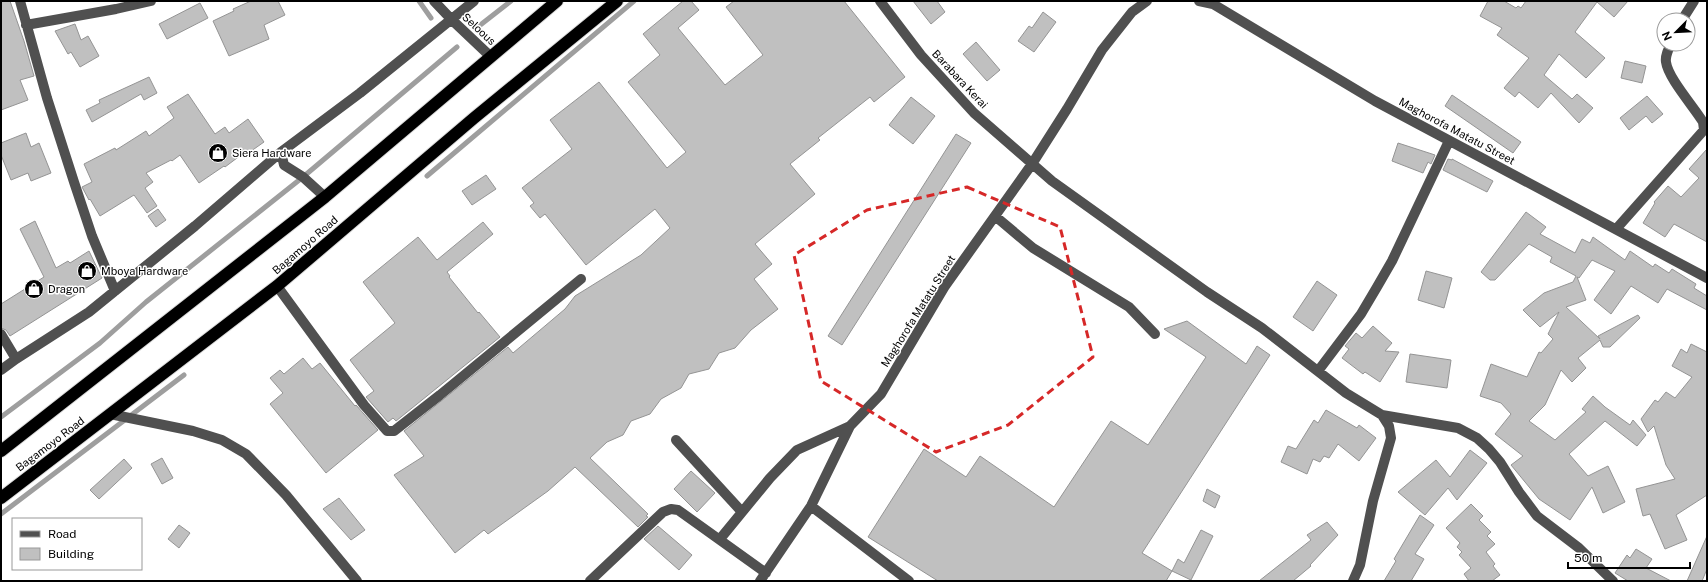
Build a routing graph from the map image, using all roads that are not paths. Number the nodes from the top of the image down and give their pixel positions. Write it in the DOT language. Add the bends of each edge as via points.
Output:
graph roads {
  1 [pos="20,1"];
  2 [pos="151,1"];
  3 [pos="434,1"];
  4 [pos="474,1"];
  5 [pos="557,1"];
  6 [pos="617,1"];
  7 [pos="880,1"];
  8 [pos="1147,1"];
  9 [pos="1199,1"];
  10 [pos="1694,1"];
  11 [pos="1687,12"];
  12 [pos="452,20"];
  13 [pos="26,26"];
  14 [pos="1667,52"];
  15 [pos="490,56"];
  16 [pos="1705,130"];
  17 [pos="1449,141"];
  18 [pos="281,152"];
  19 [pos="1032,164"];
  20 [pos="325,197"];
  21 [pos="995,216"];
  22 [pos="1617,228"];
  23 [pos="1707,278"];
  24 [pos="581,279"];
  25 [pos="277,286"];
  26 [pos="115,291"];
  27 [pos="1,334"];
  28 [pos="1155,334"];
  29 [pos="16,359"];
  30 [pos="1,370"];
  31 [pos="1318,371"];
  32 [pos="110,414"];
  33 [pos="1382,415"];
  34 [pos="850,426"];
  35 [pos="676,440"];
  36 [pos="1,451"];
  37 [pos="1,498"];
  38 [pos="811,506"];
  39 [pos="742,512"];
  40 [pos="720,539"];
  41 [pos="763,577"];
  42 [pos="357,581"];
  43 [pos="590,581"];
  44 [pos="909,581"];
  45 [pos="1353,581"];
  46 [pos="1613,581"];
  1 -- 13 [label="street"];
  2 -- 13 [label="street"];
  3 -- 12 [label="street, Seloous"];
  4 -- 12 [label="street"];
  5 -- 15 [label="highway"];
  6 -- 25 [label="highway, Bagamoyo Road" via="474,118"];
  7 -- 19 [label="street, Barabara Kerai" via="921,55 974,112"];
  8 -- 19 [label="street, Maghorofa Matatu Street" via="1132,12 1102,50"];
  9 -- 17 [label="street, Maghorofa Matatu Street" via="1213,4 1375,101"];
  10 -- 11 [label="street"];
  12 -- 15 [label="street, Seloous"];
  12 -- 18 [label="street"];
  13 -- 26 [label="street" via="90,230"];
  14 -- 16 [label="street" via="1669,73 1703,122"];
  15 -- 20 [label="highway"];
  16 -- 22 [label="street"];
  17 -- 22 [label="street, Maghorofa Matatu Street"];
  17 -- 31 [label="street" via="1392,261 1360,314"];
  18 -- 20 [label="street" via="284,165 303,177"];
  18 -- 26 [label="street"];
  19 -- 21 [label="street, Maghorofa Matatu Street"];
  19 -- 31 [label="street, Barabara Kerai" via="1052,181 1207,292 1262,328"];
  20 -- 36 [label="highway"];
  21 -- 28 [label="street" via="1033,248 1129,307"];
  21 -- 34 [label="street, Maghorofa Matatu Street" via="945,286 881,394"];
  22 -- 23 [label="street, Maghorofa Matatu Street"];
  24 -- 25 [label="street" via="394,431 387,431 364,405"];
  25 -- 32 [label="highway, Bagamoyo Road"];
  26 -- 29 [label="street" via="89,312"];
  27 -- 29 [label="street"];
  29 -- 30 [label="street"];
  31 -- 33 [label="street, Barabara Kerai" via="1346,393"];
  32 -- 37 [label="highway, Bagamoyo Road"];
  32 -- 42 [label="street" via="193,431 222,440 246,454 286,495"];
  33 -- 45 [label="street" via="1389,426 1391,438 1373,501 1360,565"];
  33 -- 46 [label="street" via="1458,428 1476,438 1500,462 1538,516 1579,548"];
  34 -- 38 [label="street, Maghorofa Matatu Street"];
  34 -- 39 [label="street" via="797,450"];
  35 -- 39 [label="street"];
  38 -- 41 [label="street, Maghorofa Matatu Street"];
  38 -- 44 [label="street"];
  39 -- 40 [label="street"];
  40 -- 41 [label="street"];
  40 -- 43 [label="street" via="678,510 671,509 664,512"];
}
